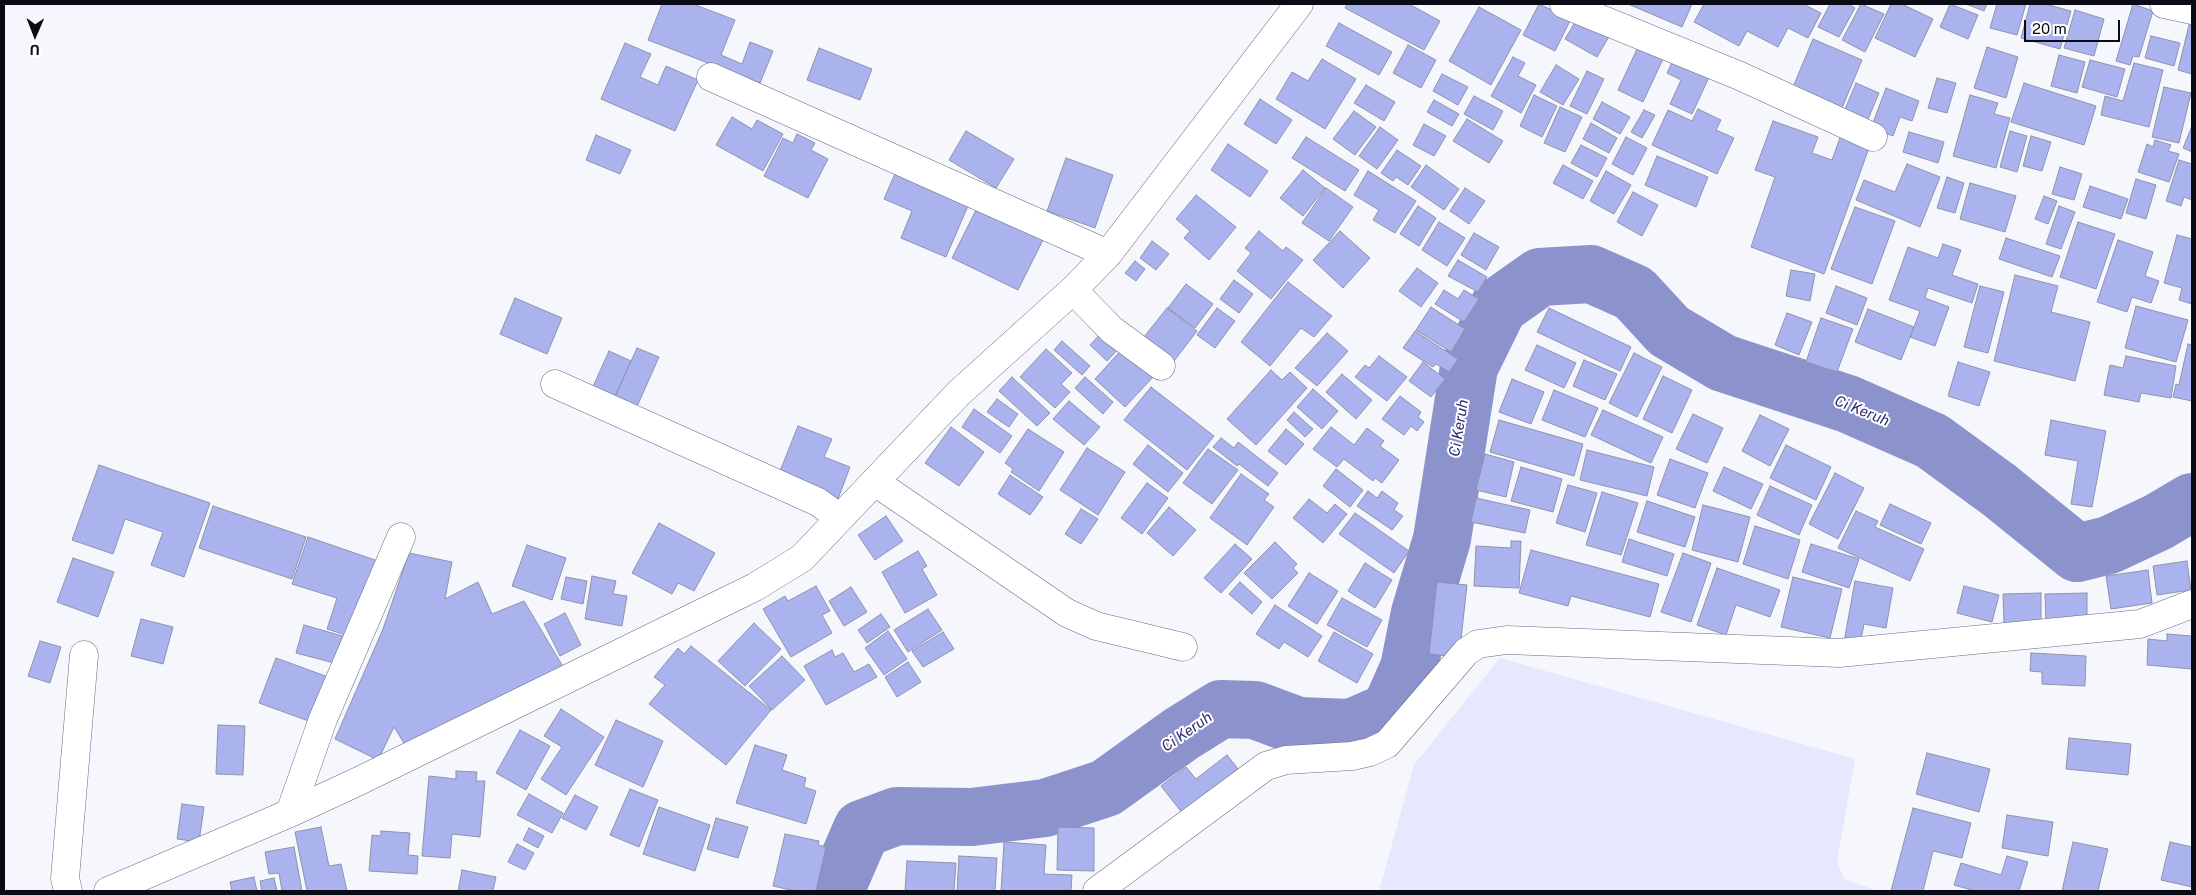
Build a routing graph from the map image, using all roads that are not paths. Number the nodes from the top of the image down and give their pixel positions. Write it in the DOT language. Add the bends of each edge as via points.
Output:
graph roads {
  1 [pos="1298,4"];
  2 [pos="1564,4"];
  3 [pos="2164,4"];
  4 [pos="2192,10"];
  5 [pos="711,78"];
  6 [pos="1873,137"];
  7 [pos="1095,248"];
  8 [pos="1073,290"];
  9 [pos="1161,366"];
  10 [pos="556,384"];
  11 [pos="875,482"];
  12 [pos="829,510"];
  13 [pos="401,537"];
  14 [pos="2192,604"];
  15 [pos="1182,647"];
  16 [pos="84,655"];
  17 [pos="290,813"];
  18 [pos="67,887"];
  19 [pos="108,891"];
  20 [pos="1097,891"];
  1 -- 7 [label="street"];
  2 -- 6 [label="street" via="1740,76"];
  3 -- 4 [label="street"];
  5 -- 7 [label="street"];
  7 -- 8 [label="street"];
  8 -- 9 [label="street" via="1112,330"];
  8 -- 11 [label="street" via="959,393"];
  10 -- 12 [label="street"];
  11 -- 12 [label="street"];
  11 -- 15 [label="street" via="1066,613 1096,626"];
  12 -- 17 [label="street" via="802,558 755,587"];
  13 -- 17 [label="street" via="323,720"];
  14 -- 20 [label="street" via="2140,624 1839,653 1507,640 1478,644 1466,652 1387,744 1352,756 1286,760 1266,766"];
  16 -- 18 [label="street"];
  17 -- 19 [label="street"];
}
